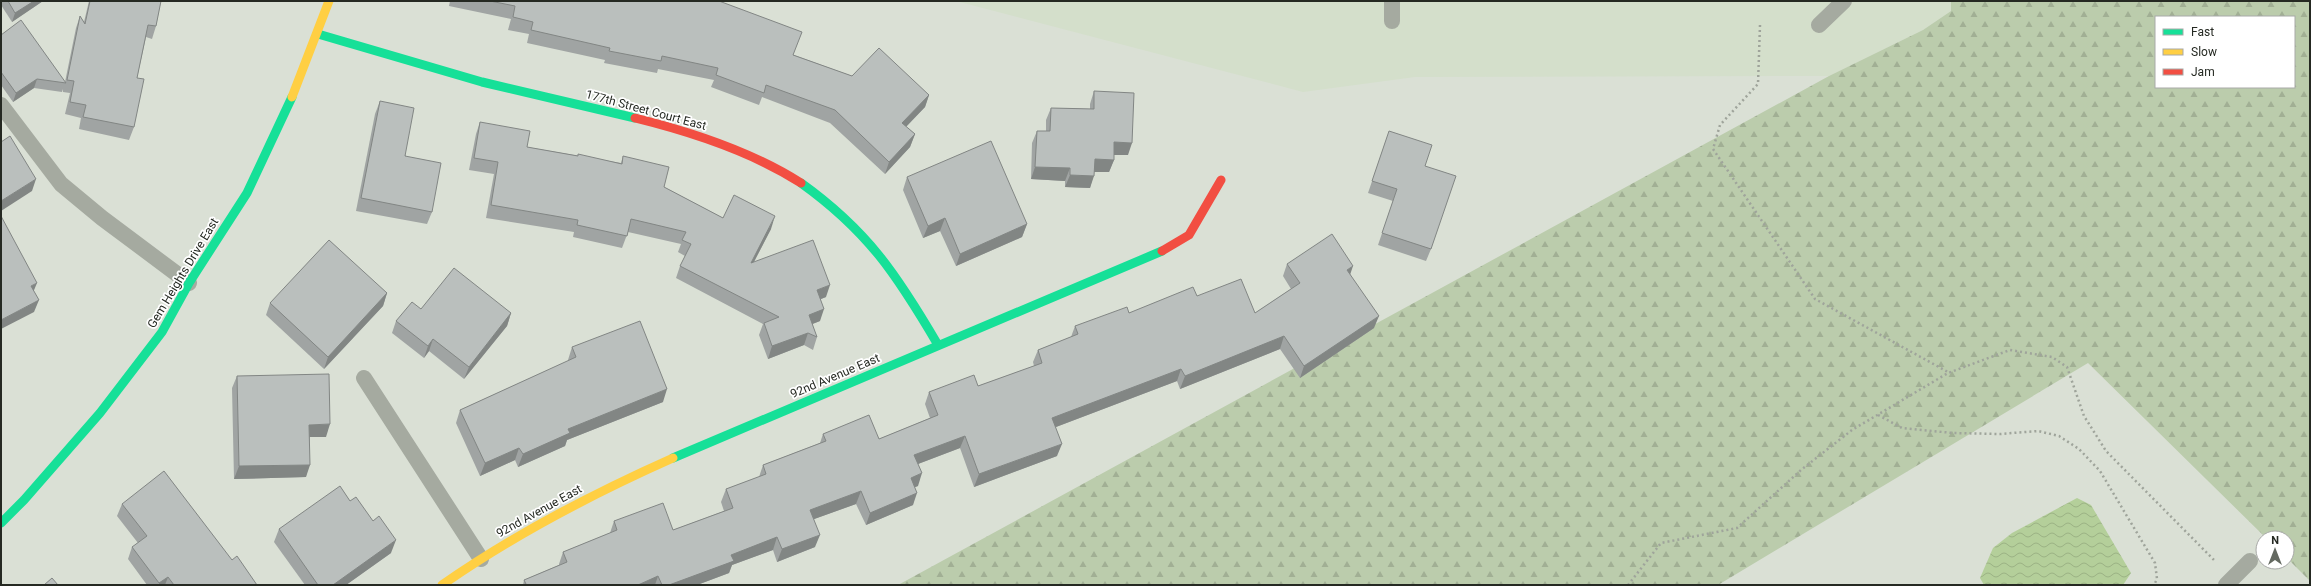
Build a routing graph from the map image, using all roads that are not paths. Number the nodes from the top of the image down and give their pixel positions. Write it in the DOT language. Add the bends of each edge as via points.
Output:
graph roads {
  1 [pos="329,1"];
  2 [pos="1392,1"];
  3 [pos="1844,1"];
  4 [pos="1392,21"];
  5 [pos="1820,25"];
  6 [pos="318,34"];
  7 [pos="1,104"];
  8 [pos="1221,180"];
  9 [pos="189,283"];
  10 [pos="938,345"];
  11 [pos="364,378"];
  12 [pos="1,523"];
  13 [pos="481,559"];
  14 [pos="2250,560"];
  15 [pos="2229,582"];
  16 [pos="442,585"];
  1 -- 6 [label="street, Gem Heights Drive East"];
  2 -- 4 [label="lane"];
  3 -- 5 [label="lane"];
  6 -- 9 [label="street, Gem Heights Drive East" via="290,103 247,193"];
  6 -- 10 [label="street, 177th Street Court East" via="505,88 600,108 691,132 781,170 825,202 865,237 904,288"];
  7 -- 9 [label="lane" via="61,184"];
  8 -- 10 [label="street, 92nd Avenue East" via="1189,235 1155,254"];
  9 -- 12 [label="street, Gem Heights Drive East" via="162,332 100,413"];
  10 -- 13 [label="street, 92nd Avenue East" via="587,498 522,532"];
  11 -- 13 [label="lane"];
  13 -- 16 [label="street, 92nd Avenue East"];
  14 -- 15 [label="lane"];
}
